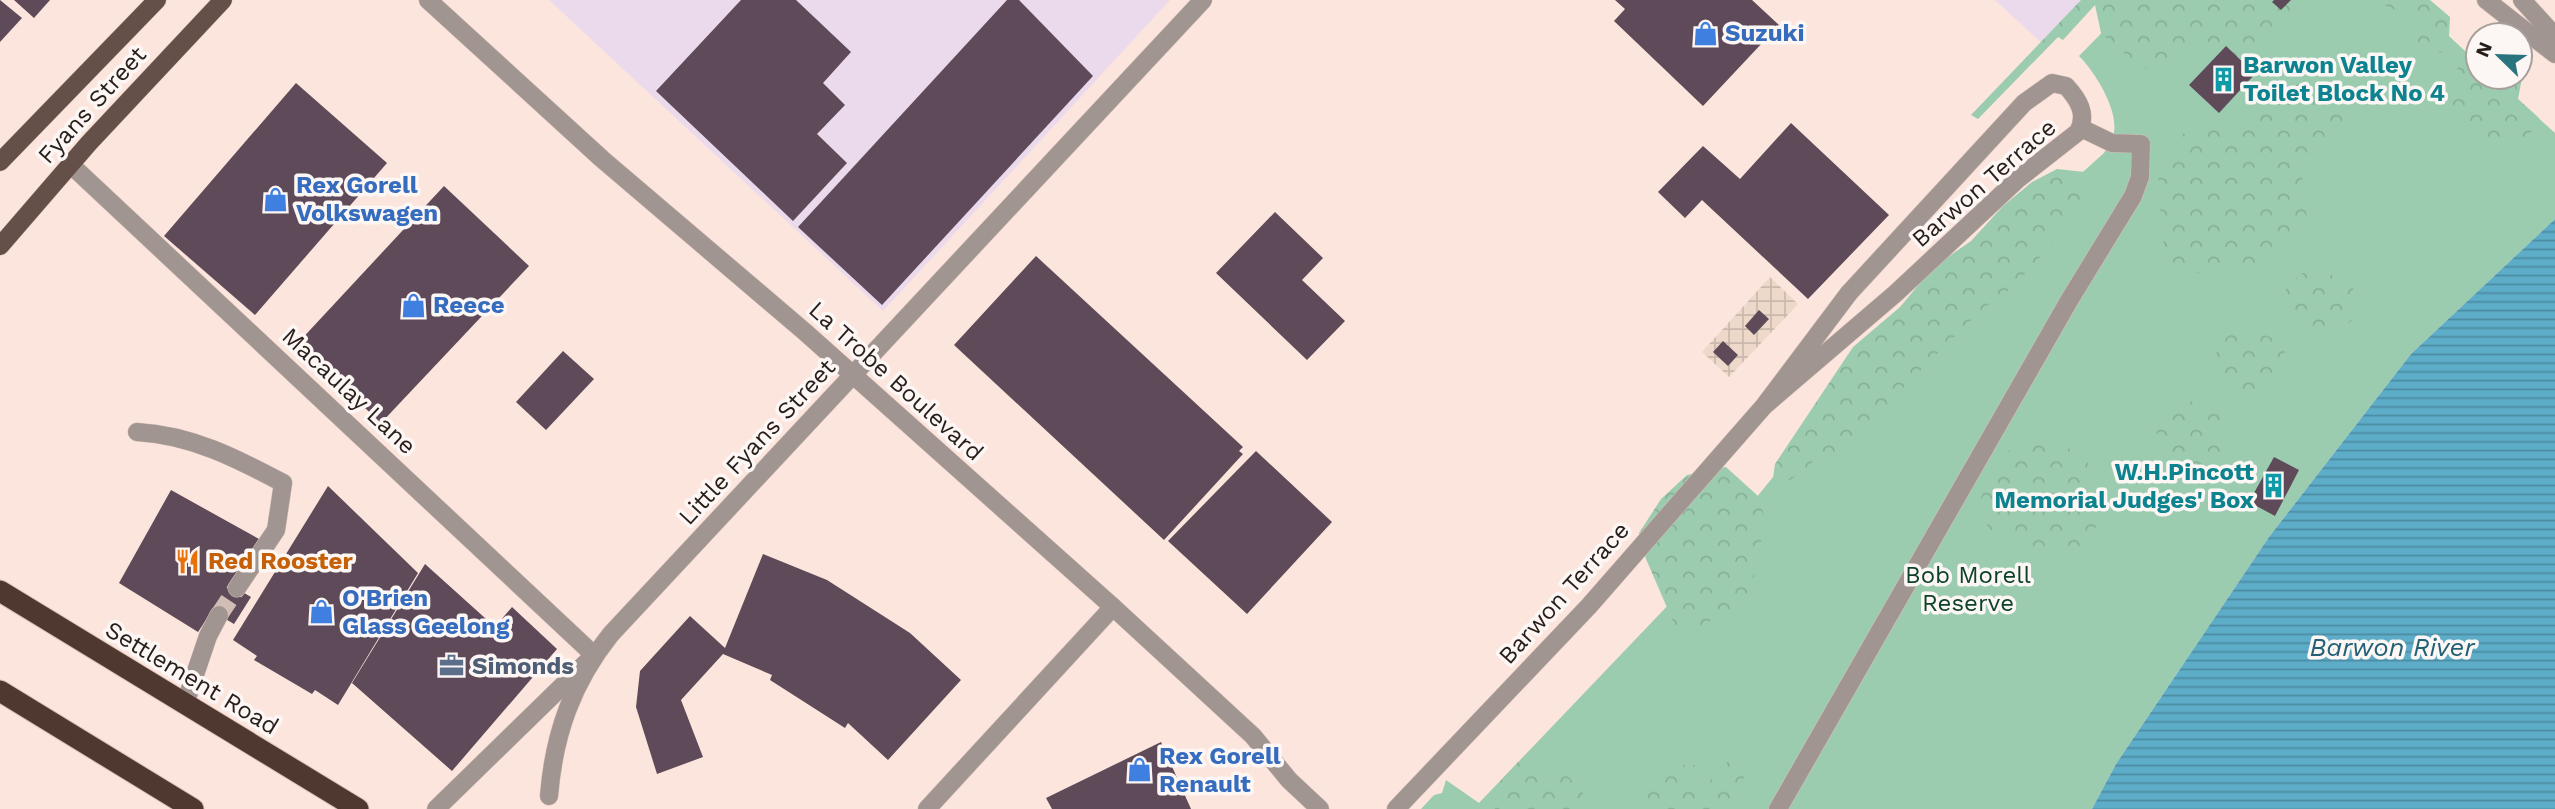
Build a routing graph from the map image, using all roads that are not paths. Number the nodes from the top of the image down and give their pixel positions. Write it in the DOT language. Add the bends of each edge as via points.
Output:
graph roads {
  1 [pos="157,0"];
  2 [pos="223,0"];
  3 [pos="428,0"];
  4 [pos="1203,0"];
  5 [pos="2486,0"];
  6 [pos="2522,0"];
  7 [pos="2555,36"];
  8 [pos="2555,54"];
  9 [pos="2081,128"];
  10 [pos="0,162"];
  11 [pos="70,164"];
  12 [pos="0,246"];
  13 [pos="853,375"];
  14 [pos="1764,406"];
  15 [pos="137,432"];
  16 [pos="237,588"];
  17 [pos="0,592"];
  18 [pos="1113,607"];
  19 [pos="219,615"];
  20 [pos="594,655"];
  21 [pos="0,691"];
  22 [pos="185,704"];
  23 [pos="549,796"];
  24 [pos="193,809"];
  25 [pos="358,809"];
  26 [pos="436,809"];
  27 [pos="928,809"];
  28 [pos="1320,809"];
  29 [pos="1396,809"];
  30 [pos="1778,809"];
  1 -- 10 [label="main road, Fyans Street"];
  2 -- 11 [label="main road, Fyans Street"];
  3 -- 13 [label="street, La Trobe Boulevard" via="602,159"];
  4 -- 13 [label="street, Little Fyans Street"];
  5 -- 8 [label="street"];
  6 -- 7 [label="street"];
  9 -- 14 [label="street, Barwon Terrace"];
  9 -- 14 [label="street, Barwon Terrace" via="2079,103 2066,86 2052,83 2032,95 1849,293"];
  9 -- 30 [label="street" via="2112,143 2141,144 2140,177 2133,196"];
  11 -- 12 [label="main road, Fyans Street"];
  11 -- 20 [label="street, Macaulay Lane"];
  13 -- 18 [label="street, La Trobe Boulevard"];
  13 -- 20 [label="street, Little Fyans Street"];
  14 -- 29 [label="street, Barwon Terrace" via="1589,606"];
  15 -- 16 [label="street" via="167,434 225,453 283,483 276,530"];
  17 -- 22 [label="highway, Settlement Road"];
  18 -- 27 [label="street"];
  18 -- 28 [label="street, La Trobe Boulevard" via="1253,736"];
  19 -- 22 [label="street"];
  20 -- 23 [label="street, Little Fyans Street" via="575,686 560,727"];
  20 -- 26 [label="street"];
  21 -- 24 [label="highway"];
  22 -- 25 [label="highway, Settlement Road"];
}
